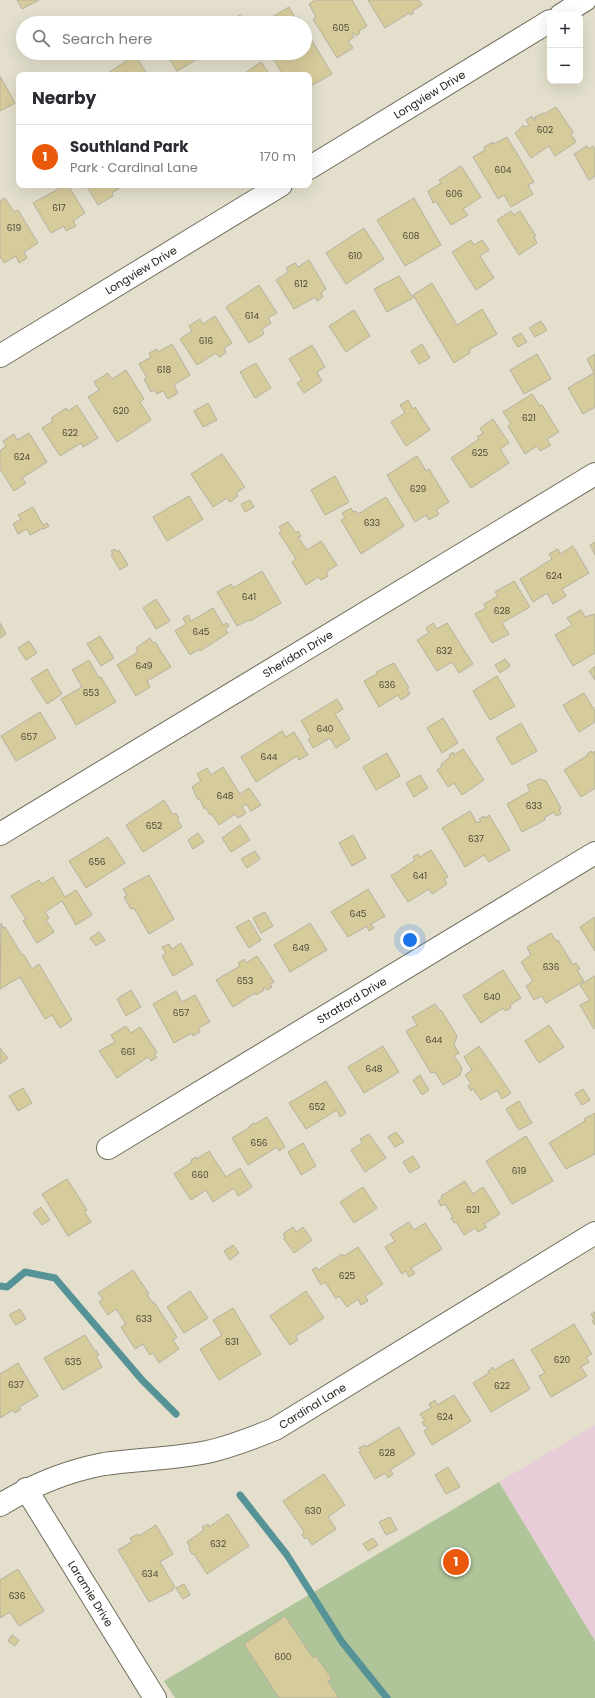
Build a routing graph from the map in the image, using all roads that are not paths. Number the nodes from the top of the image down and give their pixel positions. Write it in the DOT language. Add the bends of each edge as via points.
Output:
graph roads {
  1 [pos="585,0"];
  2 [pos="566,12"];
  3 [pos="547,23"];
  4 [pos="312,166"];
  5 [pos="276,188"];
  6 [pos="0,356"];
  7 [pos="595,474"];
  8 [pos="0,834"];
  9 [pos="595,853"];
  10 [pos="108,1148"];
  11 [pos="595,1233"];
  12 [pos="26,1489"];
  13 [pos="0,1505"];
  14 [pos="155,1698"];
  1 -- 2 [label="street"];
  3 -- 4 [label="street, Longview Drive"];
  5 -- 6 [label="street, Longview Drive"];
  7 -- 8 [label="street, Sheridan Drive"];
  9 -- 10 [label="street, Stratford Drive"];
  11 -- 12 [label="street, Cardinal Lane" via="276,1428 246,1441 208,1452 103,1465 56,1477"];
  12 -- 13 [label="street, Cardinal Lane"];
  12 -- 14 [label="street, Laramie Drive"];
}
